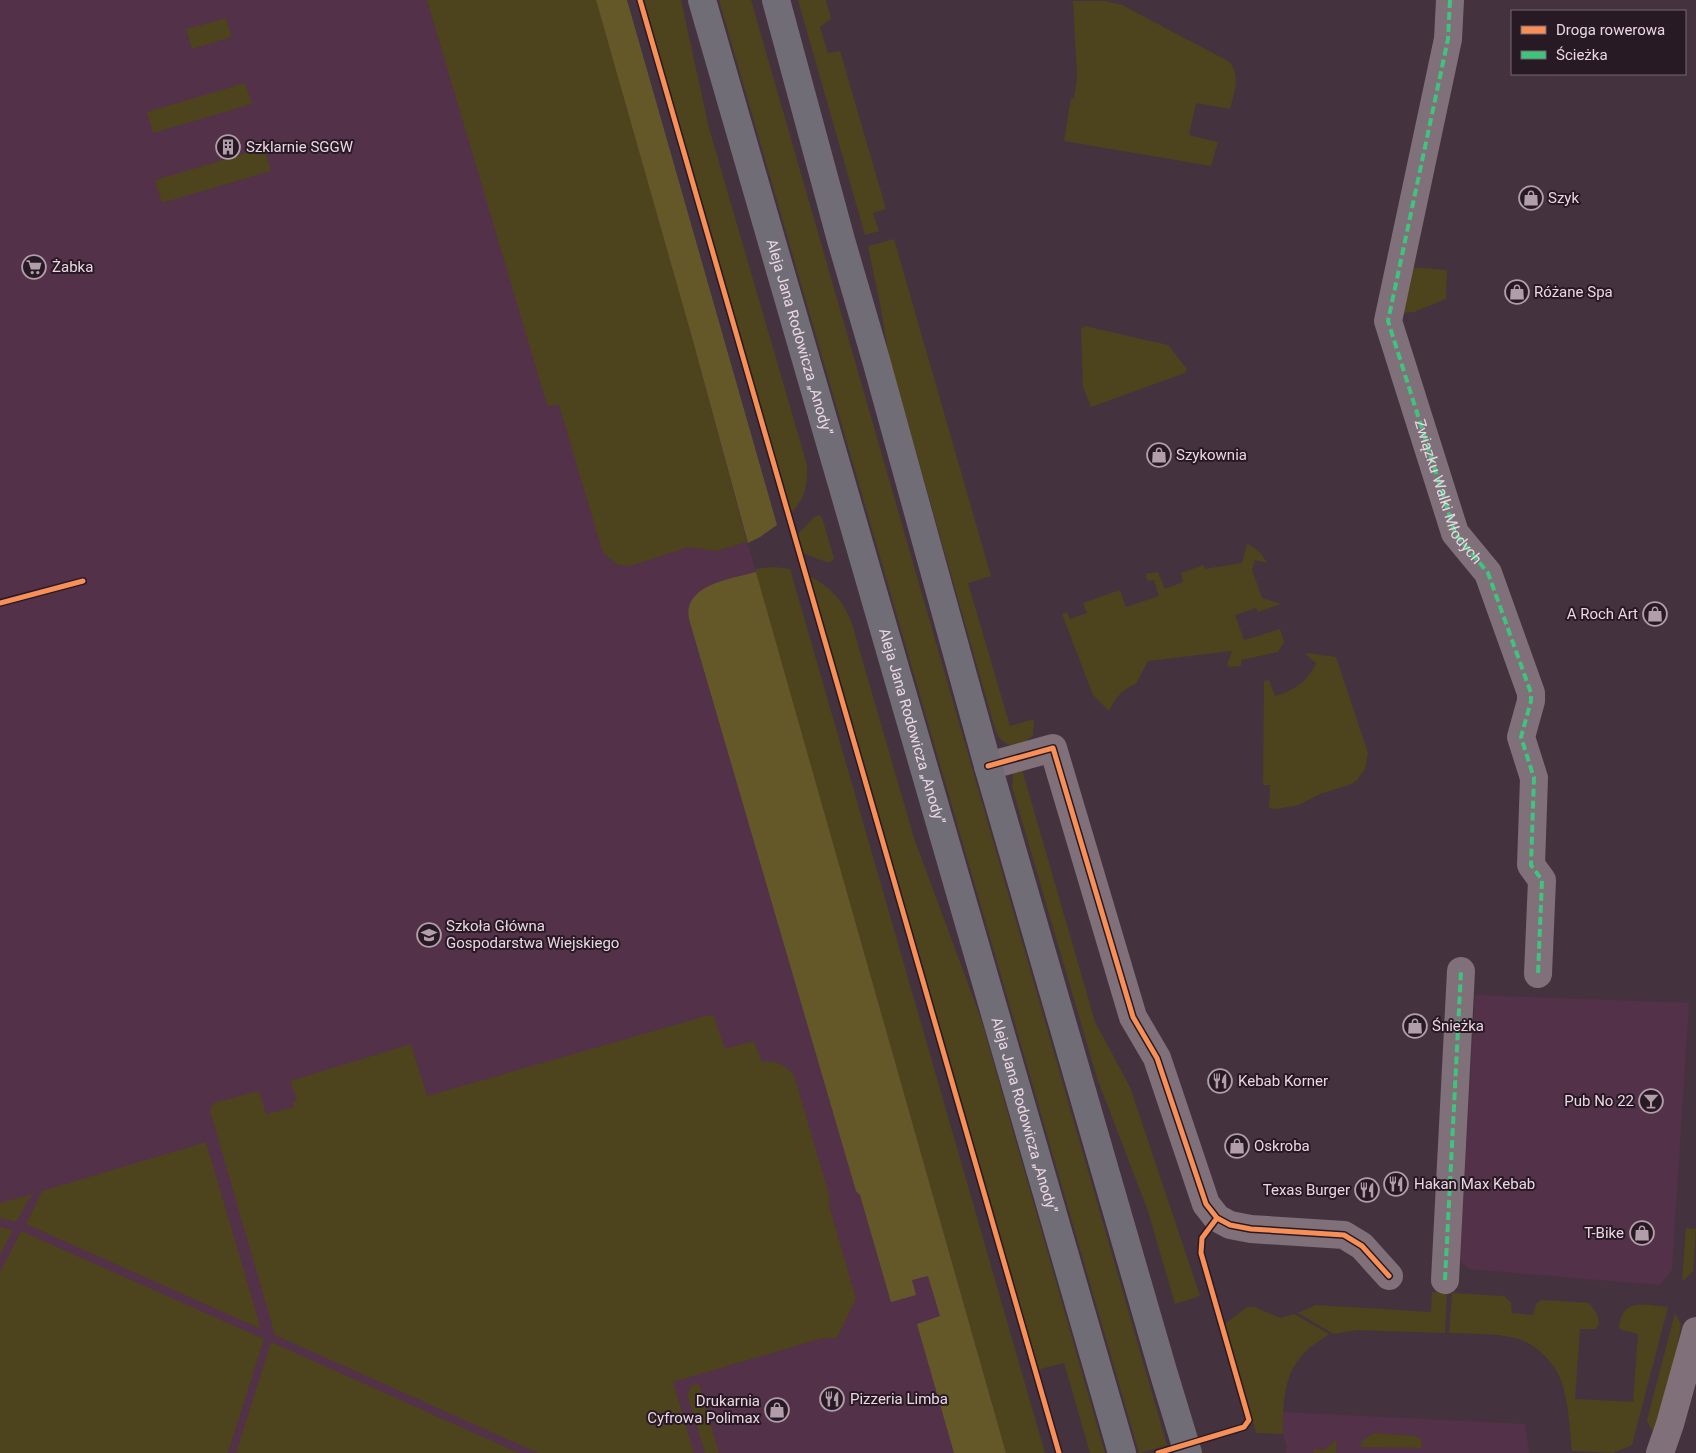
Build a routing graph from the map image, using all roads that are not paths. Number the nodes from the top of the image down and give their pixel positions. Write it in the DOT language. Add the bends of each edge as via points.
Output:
graph roads {
  1 [pos="702,0"];
  2 [pos="776,0"];
  3 [pos="1450,0"];
  4 [pos="988,766"];
  5 [pos="1461,971"];
  6 [pos="1538,974"];
  7 [pos="1388,1276"];
  8 [pos="1445,1280"];
  9 [pos="1696,1331"];
  10 [pos="1122,1453"];
  11 [pos="1188,1453"];
  12 [pos="1660,1453"];
  1 -- 10 [label="main road, Aleja Jana Rodowicza „Anody”"];
  2 -- 4 [label="main road"];
  3 -- 6 [label="street, Związku Walki Młodych" via="1448,39 1388,321 1455,533 1488,572 1531,693 1521,737 1534,778 1531,865 1542,880"];
  4 -- 7 [label="street" via="1053,748 1133,1016 1157,1058 1206,1204 1212,1213 1230,1225 1251,1229 1344,1235 1362,1246"];
  4 -- 11 [label="main road"];
  5 -- 8 [label="street"];
  9 -- 12 [label="street"];
}
